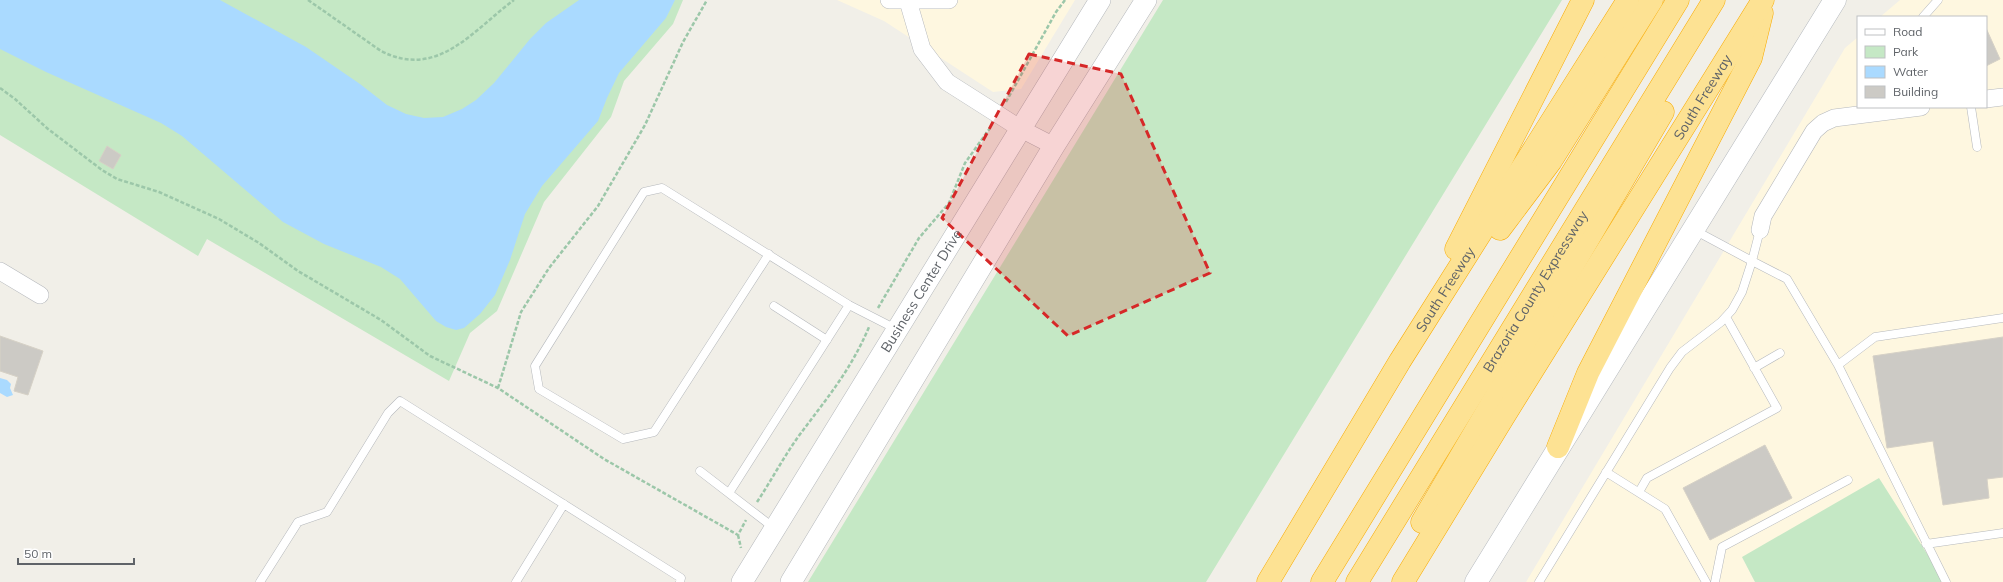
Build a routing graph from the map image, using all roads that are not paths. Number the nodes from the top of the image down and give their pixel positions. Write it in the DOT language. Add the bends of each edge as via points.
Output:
graph roads {
  1 [pos="889,0"];
  2 [pos="949,0"];
  3 [pos="1100,0"];
  4 [pos="1146,0"];
  5 [pos="1583,0"];
  6 [pos="1628,0"];
  7 [pos="1652,0"];
  8 [pos="1678,0"];
  9 [pos="1714,0"];
  10 [pos="1730,0"];
  11 [pos="1764,0"];
  12 [pos="1834,0"];
  13 [pos="1938,0"];
  14 [pos="908,1"];
  15 [pos="1924,16"];
  16 [pos="2003,97"];
  17 [pos="1987,99"];
  18 [pos="1908,108"];
  19 [pos="1971,108"];
  20 [pos="1881,110"];
  21 [pos="1021,129"];
  22 [pos="1054,146"];
  23 [pos="1977,147"];
  24 [pos="1693,229"];
  25 [pos="1760,230"];
  26 [pos="769,254"];
  27 [pos="1752,262"];
  28 [pos="0,271"];
  29 [pos="40,295"];
  30 [pos="774,306"];
  31 [pos="849,306"];
  32 [pos="1726,318"];
  33 [pos="2003,318"];
  34 [pos="897,330"];
  35 [pos="827,340"];
  36 [pos="1780,353"];
  37 [pos="1400,361"];
  38 [pos="1838,365"];
  39 [pos="1754,368"];
  40 [pos="1558,447"];
  41 [pos="700,471"];
  42 [pos="1606,472"];
  43 [pos="1848,480"];
  44 [pos="1639,492"];
  45 [pos="729,493"];
  46 [pos="564,504"];
  47 [pos="774,528"];
  48 [pos="2003,533"];
  49 [pos="1926,544"];
  50 [pos="260,582"];
  51 [pos="516,582"];
  52 [pos="680,582"];
  53 [pos="742,582"];
  54 [pos="791,582"];
  55 [pos="1268,582"];
  56 [pos="1322,582"];
  57 [pos="1357,582"];
  58 [pos="1398,582"];
  59 [pos="1403,582"];
  60 [pos="1476,582"];
  61 [pos="1539,582"];
  62 [pos="1706,582"];
  63 [pos="1715,582"];
  64 [pos="1946,582"];
  1 -- 14 [label="street"];
  2 -- 14 [label="street"];
  3 -- 21 [label="street, Business Center Drive"];
  4 -- 22 [label="street"];
  5 -- 37 [label="highway"];
  6 -- 37 [label="highway, South Freeway"];
  7 -- 37 [label="highway" via="1551,161"];
  8 -- 56 [label="highway, Brazoria County Expressway"];
  9 -- 57 [label="highway, Brazoria County Expressway"];
  10 -- 58 [label="highway" via="1405,552"];
  11 -- 40 [label="highway" via="1751,58 1588,373"];
  11 -- 59 [label="highway, South Freeway"];
  12 -- 24 [label="main road"];
  13 -- 15 [label="lane"];
  14 -- 21 [label="street" via="922,49 947,82"];
  16 -- 17 [label="street"];
  18 -- 20 [label="street"];
  19 -- 23 [label="lane"];
  20 -- 25 [label="street" via="1834,118 1814,131 1763,216"];
  21 -- 22 [label="street"];
  21 -- 34 [label="street, Business Center Drive"];
  22 -- 54 [label="street"];
  24 -- 27 [label="lane"];
  24 -- 40 [label="main road"];
  25 -- 27 [label="lane"];
  26 -- 26 [label="lane" via="662,188 644,192 535,366 539,389 623,439 654,432"];
  26 -- 31 [label="lane"];
  27 -- 32 [label="lane" via="1742,292"];
  27 -- 38 [label="lane" via="1787,279"];
  28 -- 29 [label="street"];
  30 -- 35 [label="lane"];
  31 -- 34 [label="lane"];
  31 -- 35 [label="lane"];
  32 -- 39 [label="lane"];
  32 -- 42 [label="lane" via="1682,352"];
  33 -- 38 [label="lane" via="1874,337"];
  34 -- 47 [label="street, Business Center Drive"];
  35 -- 45 [label="lane"];
  36 -- 39 [label="lane"];
  37 -- 55 [label="highway, South Freeway"];
  38 -- 49 [label="lane"];
  39 -- 44 [label="lane" via="1777,408 1647,478"];
  40 -- 60 [label="main road"];
  41 -- 45 [label="lane"];
  42 -- 44 [label="lane"];
  42 -- 61 [label="lane"];
  43 -- 63 [label="lane" via="1722,547"];
  44 -- 62 [label="lane" via="1665,509"];
  45 -- 47 [label="lane"];
  46 -- 50 [label="lane" via="400,401 388,412 327,512 298,522"];
  46 -- 51 [label="lane"];
  46 -- 52 [label="lane" via="681,578"];
  47 -- 53 [label="street, Business Center Drive"];
  48 -- 49 [label="lane"];
  49 -- 64 [label="lane"];
}
